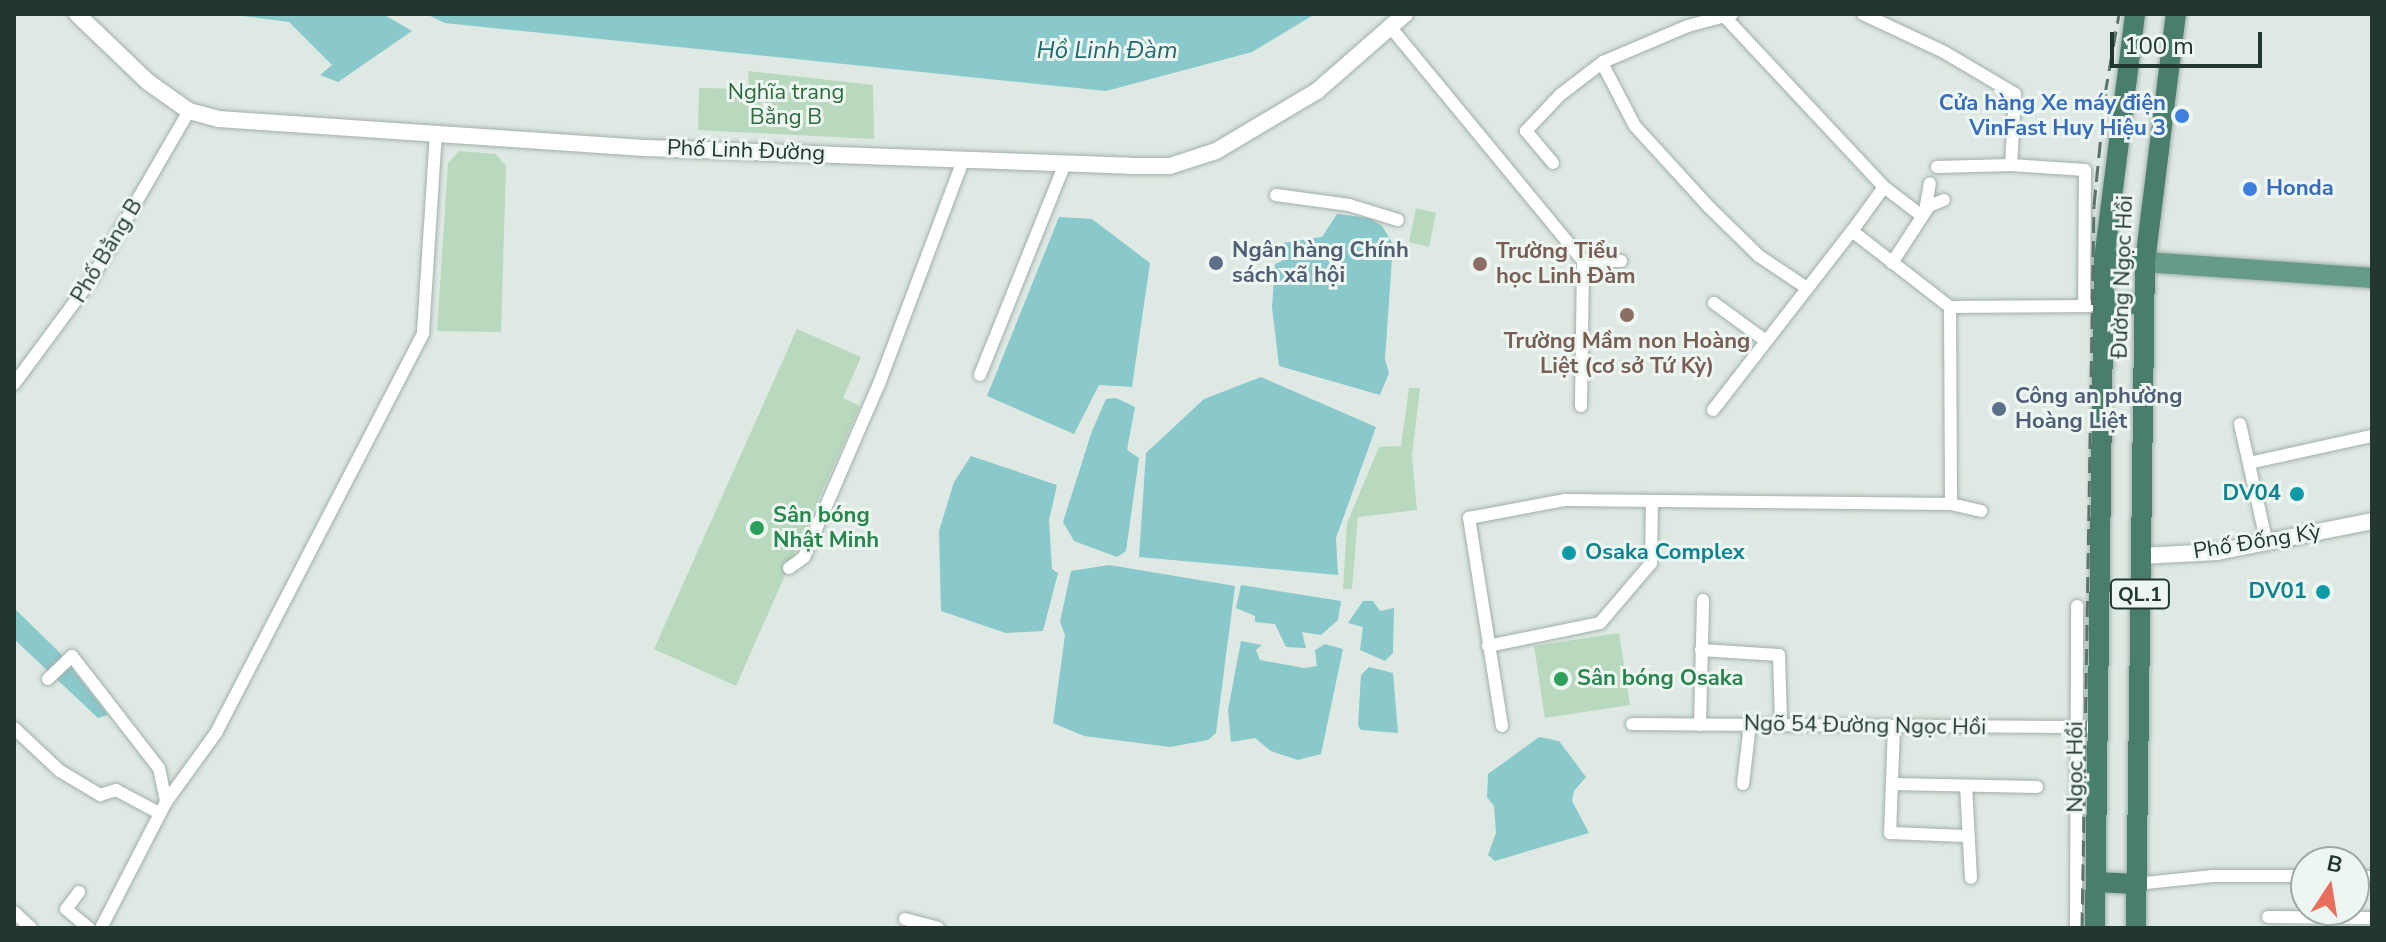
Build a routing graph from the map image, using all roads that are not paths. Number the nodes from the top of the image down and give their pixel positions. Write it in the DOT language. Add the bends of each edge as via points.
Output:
graph roads {
  1 [pos="77,14"];
  2 [pos="1405,14"];
  3 [pos="1863,14"];
  4 [pos="2135,14"];
  5 [pos="2176,14"];
  6 [pos="1728,15"];
  7 [pos="1686,20"];
  8 [pos="1392,29"];
  9 [pos="1602,63"];
  10 [pos="189,111"];
  11 [pos="436,133"];
  12 [pos="964,158"];
  13 [pos="1553,163"];
  14 [pos="1065,164"];
  15 [pos="2011,165"];
  16 [pos="1937,167"];
  17 [pos="1930,183"];
  18 [pos="1884,187"];
  19 [pos="1276,195"];
  20 [pos="1944,200"];
  21 [pos="1925,211"];
  22 [pos="1398,220"];
  23 [pos="1854,229"];
  24 [pos="2104,260"];
  25 [pos="1583,261"];
  26 [pos="1621,261"];
  27 [pos="2145,262"];
  28 [pos="1892,263"];
  29 [pos="2372,278"];
  30 [pos="1807,288"];
  31 [pos="1714,303"];
  32 [pos="2144,304"];
  33 [pos="2094,305"];
  34 [pos="1950,307"];
  35 [pos="1766,341"];
  36 [pos="980,375"];
  37 [pos="14,384"];
  38 [pos="1581,406"];
  39 [pos="1713,410"];
  40 [pos="2240,424"];
  41 [pos="2372,436"];
  42 [pos="2249,463"];
  43 [pos="1652,502"];
  44 [pos="1951,504"];
  45 [pos="1981,511"];
  46 [pos="2372,521"];
  47 [pos="2267,544"];
  48 [pos="2141,556"];
  49 [pos="789,568"];
  50 [pos="1703,600"];
  51 [pos="2077,606"];
  52 [pos="1488,646"];
  53 [pos="1701,650"];
  54 [pos="49,678"];
  55 [pos="1781,723"];
  56 [pos="1632,724"];
  57 [pos="1750,724"];
  58 [pos="1700,725"];
  59 [pos="1502,726"];
  60 [pos="1894,726"];
  61 [pos="2098,727"];
  62 [pos="14,728"];
  63 [pos="2076,728"];
  64 [pos="1743,784"];
  65 [pos="1892,784"];
  66 [pos="1966,786"];
  67 [pos="2037,787"];
  68 [pos="162,808"];
  69 [pos="1965,836"];
  70 [pos="2290,876"];
  71 [pos="1971,878"];
  72 [pos="2096,882"];
  73 [pos="2136,884"];
  74 [pos="79,892"];
  75 [pos="14,912"];
  76 [pos="2268,917"];
  77 [pos="2290,917"];
  78 [pos="905,919"];
  79 [pos="31,928"];
  80 [pos="89,928"];
  81 [pos="101,928"];
  82 [pos="938,928"];
  83 [pos="2076,928"];
  84 [pos="2095,928"];
  85 [pos="2136,928"];
  1 -- 10 [label="street, Phố Linh Đường" via="148,82"];
  2 -- 8 [label="street, Phố Linh Đường"];
  3 -- 15 [label="street" via="1944,52 2015,94"];
  4 -- 24 [label="highway, Đường Ngọc Hồi / QL.1"];
  5 -- 27 [label="highway, Đường Ngọc Hồi / QL.1"];
  6 -- 7 [label="street"];
  6 -- 18 [label="street"];
  7 -- 9 [label="street"];
  8 -- 14 [label="street, Phố Linh Đường" via="1317,91 1216,151 1170,166"];
  8 -- 25 [label="street"];
  9 -- 13 [label="street" via="1526,131"];
  9 -- 30 [label="street" via="1635,126 1759,256"];
  10 -- 11 [label="street, Phố Linh Đường" via="219,119"];
  10 -- 37 [label="street, Phố Bằng B" via="61,327"];
  11 -- 12 [label="street, Phố Linh Đường" via="647,148"];
  11 -- 68 [label="street" via="423,333 216,733"];
  12 -- 14 [label="street, Phố Linh Đường"];
  12 -- 49 [label="street" via="879,384 804,557"];
  14 -- 36 [label="street"];
  15 -- 16 [label="street"];
  15 -- 33 [label="street" via="2085,170"];
  17 -- 21 [label="street"];
  18 -- 21 [label="street"];
  18 -- 23 [label="street"];
  19 -- 22 [label="street" via="1349,205"];
  20 -- 21 [label="street"];
  21 -- 28 [label="street"];
  23 -- 28 [label="street"];
  23 -- 30 [label="street"];
  24 -- 27 [label="highway"];
  24 -- 33 [label="highway, Đường Ngọc Hồi / QL.1"];
  25 -- 26 [label="street"];
  25 -- 38 [label="street"];
  27 -- 29 [label="main road"];
  27 -- 32 [label="highway, Đường Ngọc Hồi / QL.1"];
  28 -- 34 [label="street"];
  30 -- 35 [label="street"];
  31 -- 35 [label="street"];
  32 -- 33 [label="highway"];
  32 -- 48 [label="highway, Đường Ngọc Hồi / QL.1"];
  33 -- 34 [label="street"];
  33 -- 61 [label="highway, Đường Ngọc Hồi / QL.1"];
  34 -- 44 [label="street"];
  35 -- 39 [label="street"];
  40 -- 42 [label="street"];
  41 -- 42 [label="street"];
  42 -- 47 [label="street"];
  43 -- 44 [label="street"];
  43 -- 52 [label="street" via="1651,563 1600,623"];
  43 -- 52 [label="street" via="1565,500 1469,518"];
  44 -- 45 [label="street"];
  46 -- 47 [label="street, Phố Đống Kỳ"];
  47 -- 48 [label="street, Phố Đống Kỳ"];
  48 -- 73 [label="highway, Đường Ngọc Hồi / QL.1"];
  50 -- 53 [label="street"];
  51 -- 63 [label="street, Ngọc Hồi"];
  52 -- 59 [label="street"];
  53 -- 55 [label="street" via="1779,655"];
  53 -- 58 [label="street"];
  54 -- 68 [label="street" via="70,658 159,768"];
  55 -- 57 [label="street, Ngõ 54 Đường Ngọc Hồi"];
  55 -- 60 [label="street, Ngõ 54 Đường Ngọc Hồi"];
  56 -- 58 [label="street, Ngõ 54 Đường Ngọc Hồi"];
  57 -- 58 [label="street, Ngõ 54 Đường Ngọc Hồi"];
  57 -- 64 [label="street"];
  60 -- 63 [label="street, Ngõ 54 Đường Ngọc Hồi"];
  60 -- 65 [label="street"];
  61 -- 63 [label="street, Ngõ 54 Đường Ngọc Hồi"];
  61 -- 72 [label="highway, Đường Ngọc Hồi / QL.1"];
  62 -- 68 [label="street" via="60,771 100,795 116,790"];
  63 -- 83 [label="street, Ngọc Hồi"];
  65 -- 66 [label="street"];
  65 -- 69 [label="street" via="1890,833"];
  66 -- 67 [label="street"];
  66 -- 69 [label="street"];
  68 -- 81 [label="street"];
  69 -- 71 [label="street"];
  70 -- 73 [label="street"];
  72 -- 73 [label="highway"];
  72 -- 84 [label="highway, Đường Ngọc Hồi / QL.1"];
  73 -- 85 [label="highway, Đường Ngọc Hồi / QL.1"];
  74 -- 80 [label="street" via="66,909"];
  75 -- 79 [label="street"];
  76 -- 77 [label="street"];
  78 -- 82 [label="street"];
}
